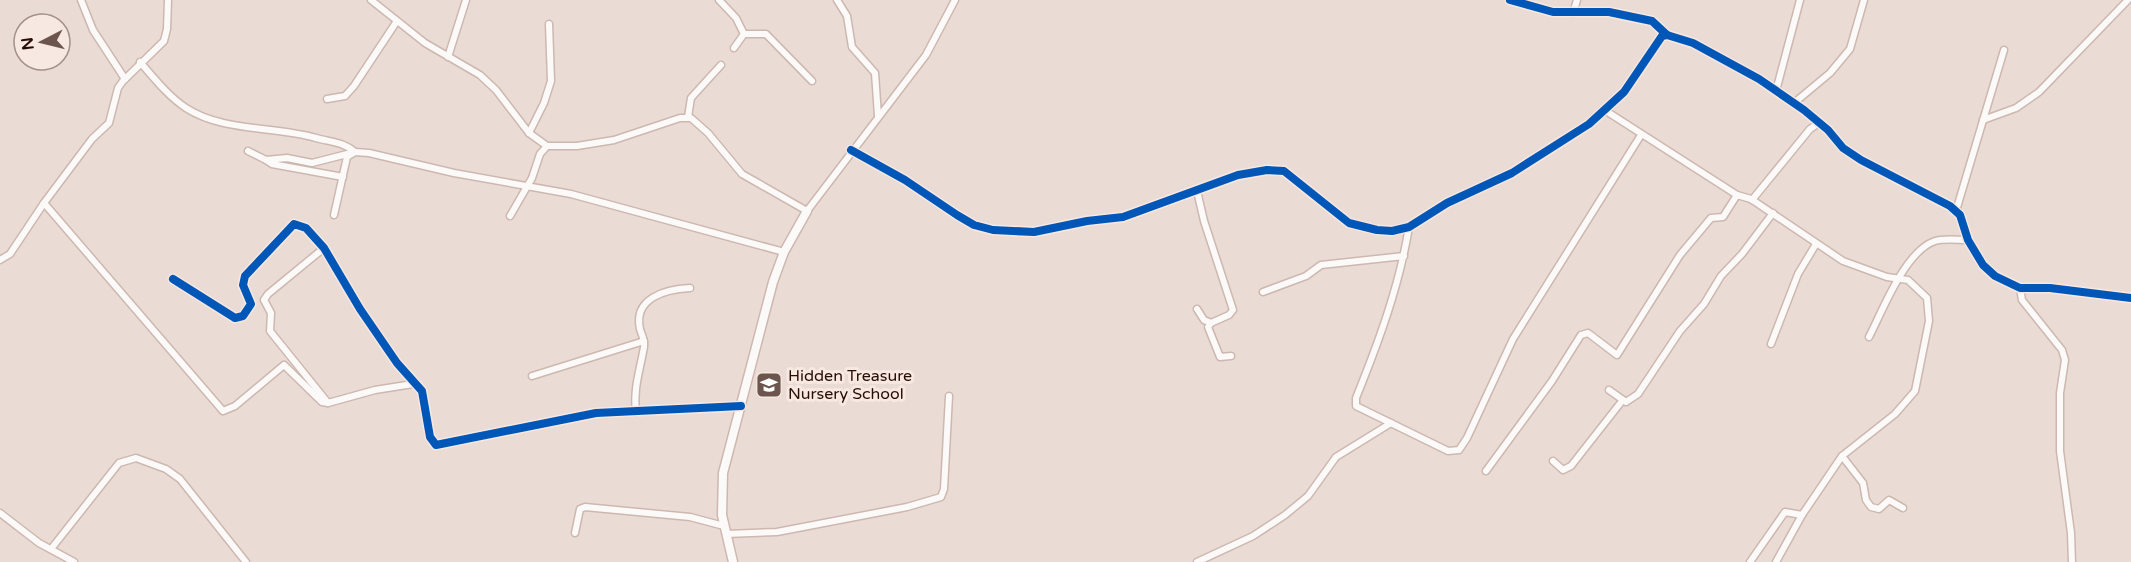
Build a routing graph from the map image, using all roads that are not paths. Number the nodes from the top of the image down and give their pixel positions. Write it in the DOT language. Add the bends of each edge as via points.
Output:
graph roads {
  1 [pos="81,0"];
  2 [pos="168,0"];
  3 [pos="371,0"];
  4 [pos="466,0"];
  5 [pos="719,0"];
  6 [pos="837,0"];
  7 [pos="955,0"];
  8 [pos="1510,0"];
  9 [pos="1577,0"];
  10 [pos="1800,0"];
  11 [pos="1864,0"];
  12 [pos="2128,0"];
  13 [pos="1573,13"];
  14 [pos="397,21"];
  15 [pos="549,24"];
  16 [pos="744,34"];
  17 [pos="1667,35"];
  18 [pos="734,48"];
  19 [pos="2004,50"];
  20 [pos="448,57"];
  21 [pos="140,62"];
  22 [pos="721,65"];
  23 [pos="125,79"];
  24 [pos="812,81"];
  25 [pos="1776,90"];
  26 [pos="327,99"];
  27 [pos="1794,103"];
  28 [pos="1606,111"];
  29 [pos="688,117"];
  30 [pos="878,117"];
  31 [pos="1983,120"];
  32 [pos="1819,123"];
  33 [pos="529,133"];
  34 [pos="1641,135"];
  35 [pos="547,146"];
  36 [pos="851,150"];
  37 [pos="248,151"];
  38 [pos="355,152"];
  39 [pos="266,160"];
  40 [pos="343,177"];
  41 [pos="526,186"];
  42 [pos="1197,191"];
  43 [pos="1737,195"];
  44 [pos="1752,200"];
  45 [pos="44,203"];
  46 [pos="807,211"];
  47 [pos="1956,211"];
  48 [pos="1773,213"];
  49 [pos="334,214"];
  50 [pos="510,216"];
  51 [pos="1409,227"];
  52 [pos="1968,240"];
  53 [pos="1816,244"];
  54 [pos="324,248"];
  55 [pos="784,252"];
  56 [pos="1404,256"];
  57 [pos="0,260"];
  58 [pos="173,279"];
  59 [pos="1900,279"];
  60 [pos="690,288"];
  61 [pos="2020,288"];
  62 [pos="1263,292"];
  63 [pos="2131,298"];
  64 [pos="1197,309"];
  65 [pos="1211,323"];
  66 [pos="1869,337"];
  67 [pos="644,341"];
  68 [pos="1771,344"];
  69 [pos="1231,356"];
  70 [pos="532,376"];
  71 [pos="413,384"];
  72 [pos="1609,390"];
  73 [pos="950,396"];
  74 [pos="1622,401"];
  75 [pos="328,403"];
  76 [pos="741,406"];
  77 [pos="636,412"];
  78 [pos="1391,423"];
  79 [pos="1842,456"];
  80 [pos="1553,461"];
  81 [pos="1486,471"];
  82 [pos="1904,508"];
  83 [pos="0,513"];
  84 [pos="1802,515"];
  85 [pos="725,530"];
  86 [pos="575,533"];
  87 [pos="51,549"];
  88 [pos="74,562"];
  89 [pos="246,562"];
  90 [pos="733,562"];
  91 [pos="1197,562"];
  92 [pos="1750,562"];
  93 [pos="1776,562"];
  94 [pos="2072,562"];
  1 -- 23 [label="street" via="93,30"];
  2 -- 21 [label="street" via="164,41"];
  3 -- 14 [label="street"];
  4 -- 20 [label="street"];
  5 -- 16 [label="street" via="736,18"];
  6 -- 30 [label="street" via="847,16 852,47 875,73"];
  7 -- 30 [label="street" via="926,55"];
  8 -- 13 [label="street" via="1553,12"];
  9 -- 13 [label="street"];
  10 -- 25 [label="street"];
  11 -- 27 [label="street" via="1850,49 1830,73"];
  12 -- 31 [label="street" via="2039,92 2023,105"];
  13 -- 17 [label="street" via="1609,12 1638,17 1652,21"];
  14 -- 20 [label="street"];
  14 -- 26 [label="street" via="354,86 345,96"];
  15 -- 33 [label="street" via="551,81"];
  16 -- 18 [label="street"];
  16 -- 24 [label="street" via="766,34"];
  17 -- 25 [label="street" via="1693,43"];
  17 -- 28 [label="street" via="1662,36 1636,76"];
  19 -- 31 [label="street"];
  20 -- 33 [label="street" via="480,75 496,90"];
  21 -- 23 [label="street"];
  21 -- 38 [label="street" via="174,98 198,113 348,145"];
  22 -- 29 [label="street" via="691,98"];
  23 -- 45 [label="street" via="118,88 109,123 92,139"];
  25 -- 27 [label="street"];
  27 -- 32 [label="street"];
  28 -- 34 [label="street"];
  28 -- 51 [label="street" via="1538,158 1447,203"];
  29 -- 35 [label="street" via="614,140"];
  29 -- 46 [label="street" via="696,120 742,174"];
  30 -- 36 [label="street"];
  31 -- 47 [label="street"];
  32 -- 44 [label="street"];
  32 -- 47 [label="street" via="1861,160"];
  33 -- 35 [label="street"];
  34 -- 43 [label="street"];
  34 -- 78 [label="street" via="1513,339 1459,450 1448,451"];
  35 -- 41 [label="street"];
  36 -- 42 [label="street" via="974,225 993,230 1034,232 1124,218"];
  36 -- 46 [label="street"];
  37 -- 39 [label="street"];
  38 -- 39 [label="street" via="312,163 287,158"];
  38 -- 40 [label="street" via="347,157"];
  38 -- 41 [label="street"];
  39 -- 40 [label="street"];
  40 -- 49 [label="street"];
  41 -- 50 [label="street"];
  41 -- 55 [label="street" via="571,194"];
  42 -- 51 [label="street" via="1238,175 1284,171 1349,223 1377,230"];
  42 -- 65 [label="street" via="1233,310"];
  43 -- 44 [label="street"];
  43 -- 81 [label="street" via="1723,217 1711,218 1680,255 1617,355 1588,333 1581,335"];
  44 -- 48 [label="street"];
  45 -- 57 [label="street" via="10,254"];
  45 -- 75 [label="street" via="223,411 235,406 284,365 322,402"];
  46 -- 55 [label="street"];
  47 -- 52 [label="street"];
  48 -- 53 [label="street"];
  48 -- 74 [label="street" via="1721,276 1638,394 1630,402"];
  51 -- 56 [label="street"];
  52 -- 59 [label="street" via="1935,240 1920,249"];
  52 -- 61 [label="street" via="1989,271"];
  53 -- 59 [label="street" via="1843,261"];
  53 -- 68 [label="street" via="1798,274"];
  54 -- 58 [label="street" via="306,228 294,224 288,228 245,276 243,285 251,304 243,316 235,318"];
  54 -- 71 [label="street" via="360,309"];
  54 -- 75 [label="street" via="264,300 271,314 270,332"];
  55 -- 76 [label="street" via="757,336"];
  56 -- 62 [label="street" via="1321,265 1306,276"];
  56 -- 78 [label="street" via="1388,319 1356,398 1356,406"];
  59 -- 66 [label="street"];
  59 -- 79 [label="street" via="1908,280 1928,302 1929,321 1915,391 1895,414"];
  60 -- 67 [label="street" via="662,292 644,304 640,328"];
  61 -- 63 [label="street"];
  61 -- 94 [label="street" via="2022,300 2062,350 2065,360 2060,393 2061,451"];
  64 -- 65 [label="street"];
  65 -- 69 [label="street" via="1208,327 1216,351 1220,357"];
  67 -- 70 [label="street"];
  67 -- 77 [label="street" via="634,388"];
  71 -- 75 [label="street"];
  71 -- 77 [label="street" via="422,391 435,445 596,412"];
  72 -- 74 [label="street"];
  73 -- 85 [label="street" via="941,497 777,532"];
  74 -- 80 [label="street" via="1571,466 1563,470"];
  76 -- 77 [label="street"];
  76 -- 85 [label="street" via="734,420 723,472"];
  78 -- 91 [label="street" via="1336,458 1308,496 1285,515 1253,536"];
  79 -- 82 [label="street" via="1863,483 1871,507 1879,509 1890,500"];
  79 -- 84 [label="street"];
  83 -- 87 [label="street"];
  84 -- 92 [label="street" via="1785,512"];
  84 -- 93 [label="street"];
  85 -- 86 [label="street" via="690,517 585,507 580,509"];
  85 -- 90 [label="street"];
  87 -- 88 [label="street"];
  87 -- 89 [label="street" via="118,463 136,458 180,479"];
}
